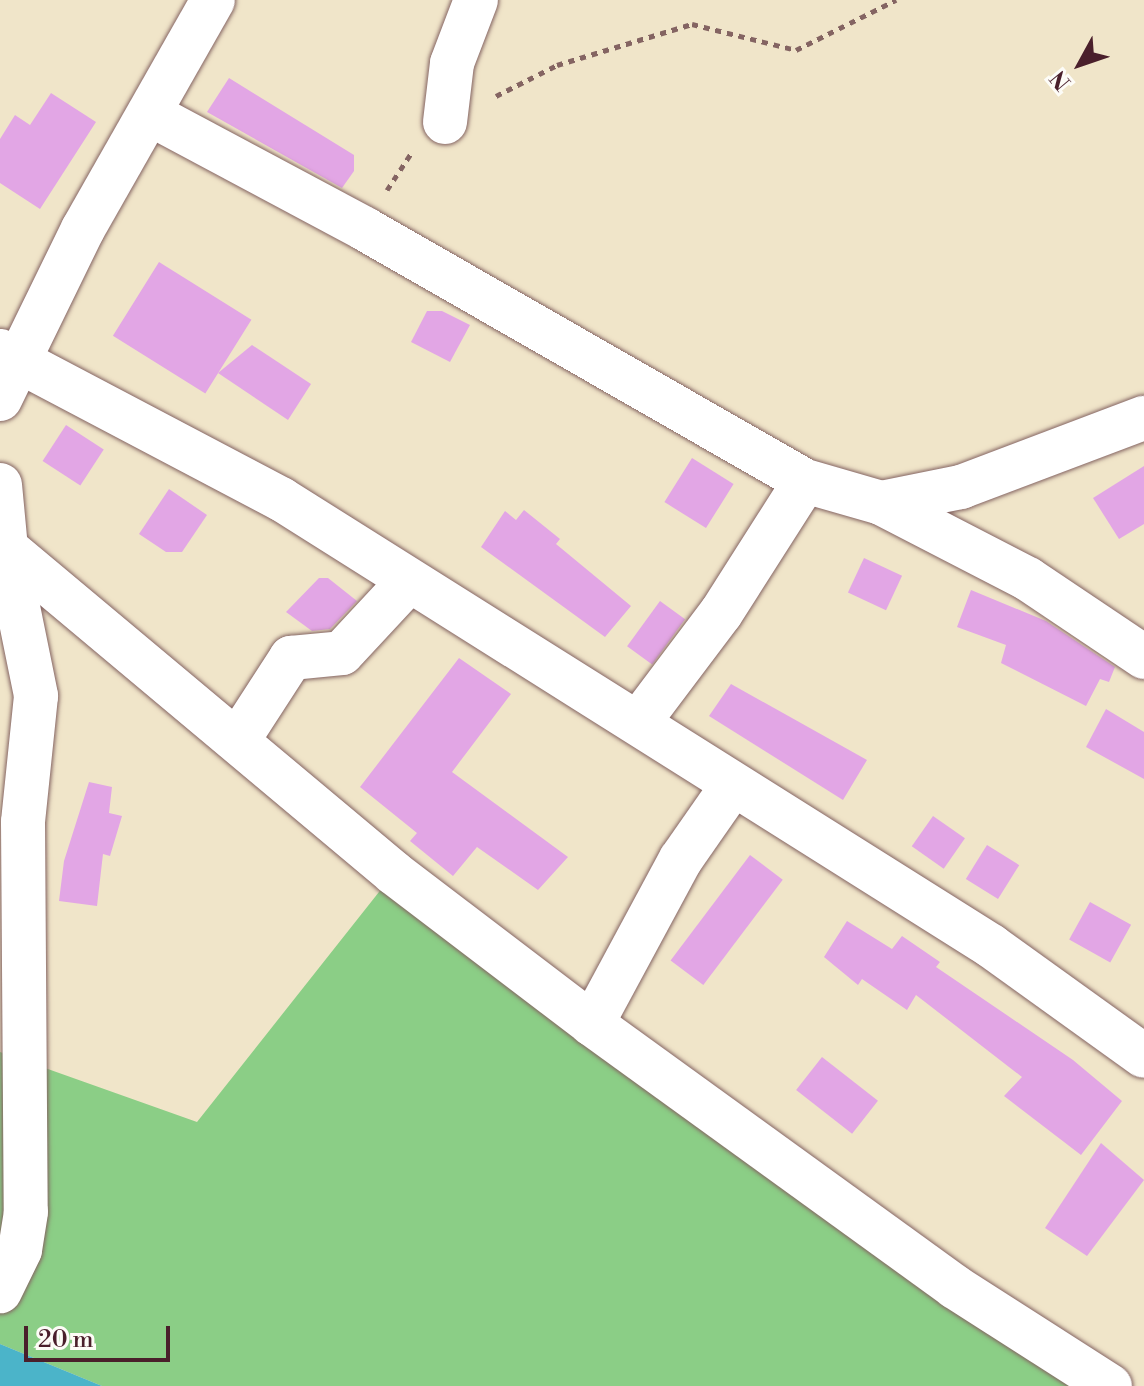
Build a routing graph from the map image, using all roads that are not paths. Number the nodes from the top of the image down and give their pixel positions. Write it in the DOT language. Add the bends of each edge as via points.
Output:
graph roads {
  1 [pos="213,0"];
  2 [pos="476,0"];
  3 [pos="150,114"];
  4 [pos="445,122"];
  5 [pos="8,354"];
  6 [pos="0,399"];
  7 [pos="1144,418"];
  8 [pos="805,481"];
  9 [pos="0,485"];
  10 [pos="881,503"];
  11 [pos="6,548"];
  12 [pos="409,581"];
  13 [pos="1144,657"];
  14 [pos="638,723"];
  15 [pos="238,740"];
  16 [pos="732,786"];
  17 [pos="11,818"];
  18 [pos="592,1024"];
  19 [pos="1144,1056"];
  20 [pos="0,1291"];
  21 [pos="1110,1386"];
  1 -- 3 [label="street"];
  2 -- 4 [label="street" via="452,63"];
  3 -- 5 [label="street"];
  3 -- 8 [label="street" via="365,229"];
  5 -- 6 [label="street"];
  5 -- 12 [label="street" via="281,499"];
  7 -- 10 [label="street" via="961,487"];
  8 -- 10 [label="street"];
  8 -- 14 [label="street" via="721,613"];
  9 -- 11 [label="street"];
  10 -- 13 [label="street" via="1028,579"];
  11 -- 15 [label="street"];
  11 -- 17 [label="street" via="36,696"];
  12 -- 14 [label="street"];
  12 -- 15 [label="street" via="342,653 291,658"];
  14 -- 16 [label="street"];
  15 -- 18 [label="street" via="394,873"];
  16 -- 18 [label="street" via="681,859"];
  16 -- 19 [label="street" via="991,946"];
  17 -- 20 [label="street" via="26,1212 20,1250"];
  18 -- 21 [label="street" via="955,1287"];
}
